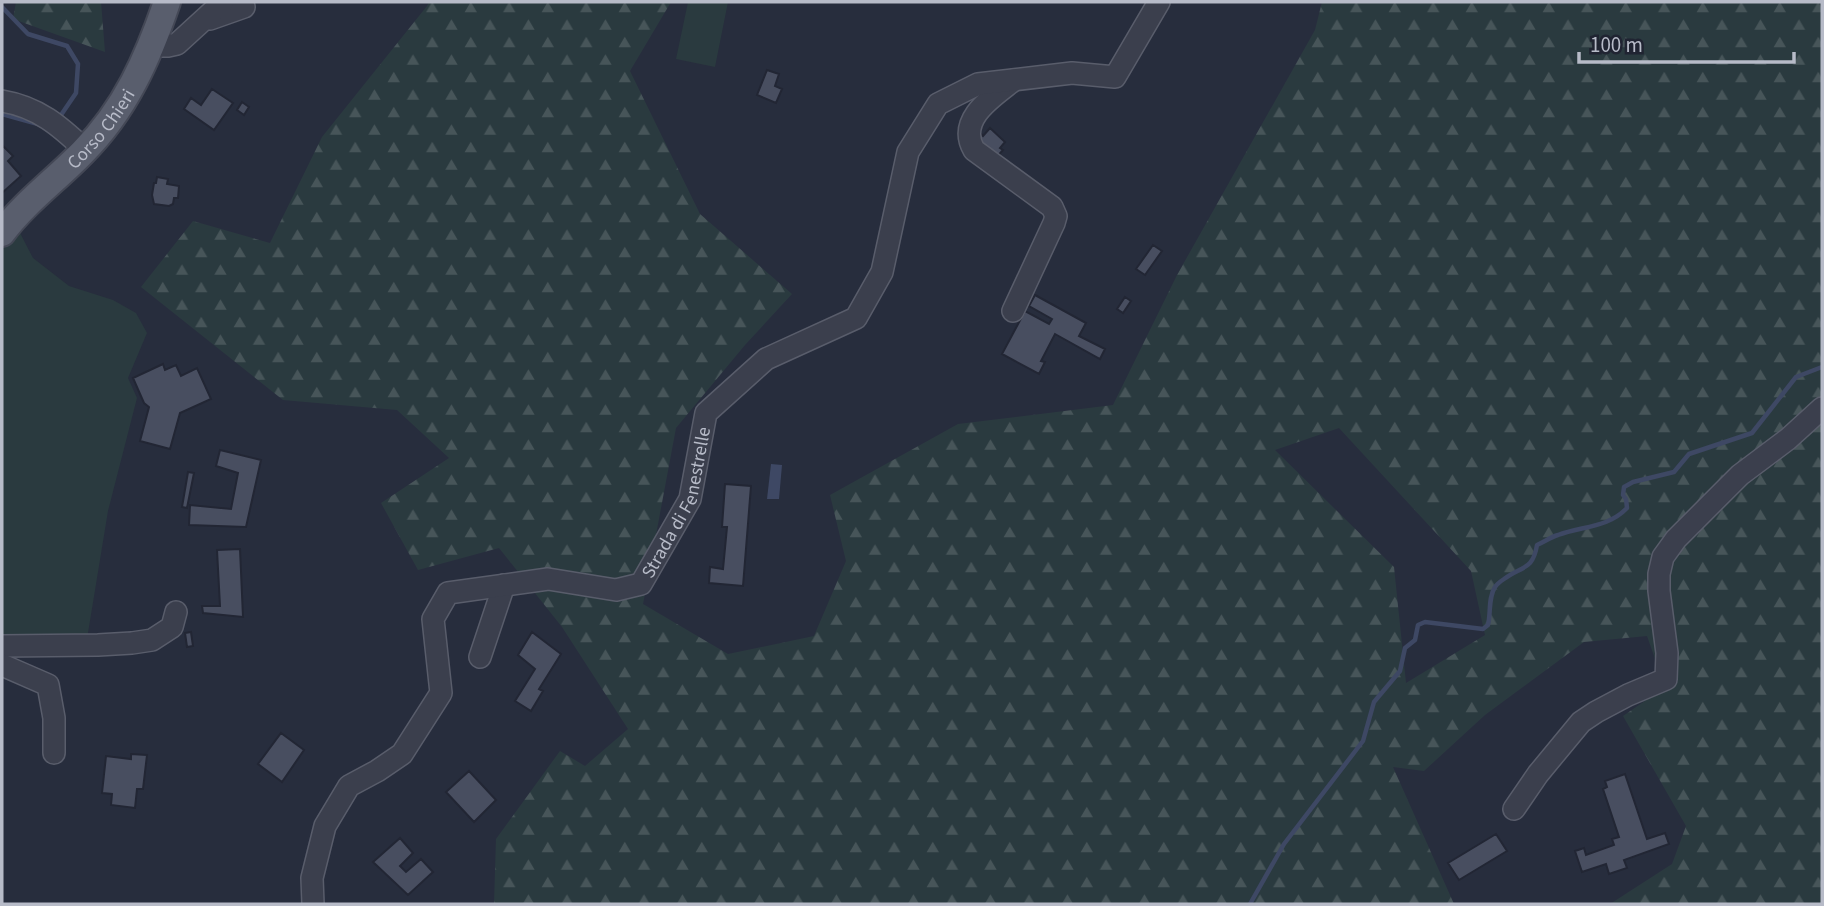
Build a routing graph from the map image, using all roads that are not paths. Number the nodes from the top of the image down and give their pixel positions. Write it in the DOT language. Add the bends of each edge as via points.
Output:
graph roads {
  1 [pos="167,2"];
  2 [pos="1159,2"];
  3 [pos="234,4"];
  4 [pos="152,46"];
  5 [pos="1014,80"];
  6 [pos="2,101"];
  7 [pos="85,150"];
  8 [pos="2,233"];
  9 [pos="1013,312"];
  10 [pos="1822,408"];
  11 [pos="504,586"];
  12 [pos="176,611"];
  13 [pos="2,646"];
  14 [pos="480,657"];
  15 [pos="2,665"];
  16 [pos="54,753"];
  17 [pos="1514,809"];
  18 [pos="313,904"];
  1 -- 4 [label="main road, Corso Chieri"];
  2 -- 5 [label="street, Strada di Fenestrelle" via="1115,77 1072,73"];
  3 -- 4 [label="street" via="205,19 177,44"];
  4 -- 7 [label="main road, Corso Chieri" via="113,116"];
  5 -- 9 [label="street" via="978,111 969,134 974,150 1052,206 1056,216"];
  5 -- 11 [label="street, Strada di Fenestrelle" via="978,84 938,104 908,152 882,272 856,318 766,359 706,413 690,499 641,584 616,590 548,579"];
  6 -- 7 [label="street" via="40,113"];
  7 -- 8 [label="main road, Corso Chieri"];
  10 -- 17 [label="street" via="1740,475 1663,557 1659,591 1666,679 1581,722"];
  11 -- 14 [label="street"];
  11 -- 18 [label="street, Strada di Fenestrelle" via="448,593 433,619 441,693 402,754 349,786 325,826 312,878"];
  12 -- 13 [label="street" via="172,627 152,640"];
  15 -- 16 [label="street" via="48,685"];
}
